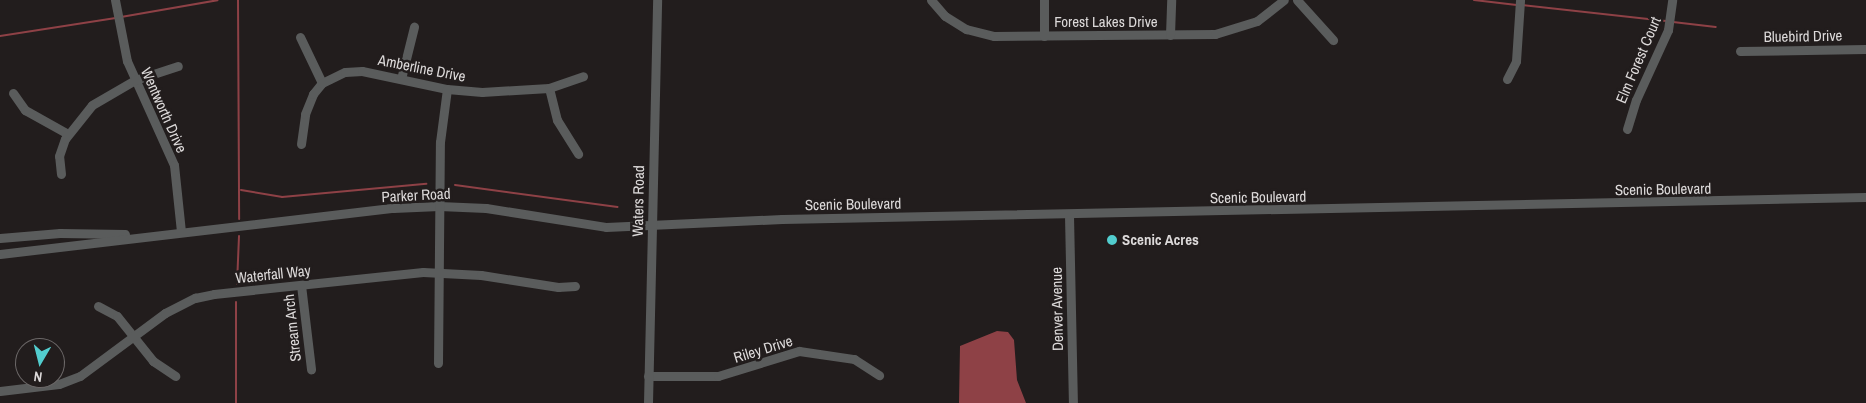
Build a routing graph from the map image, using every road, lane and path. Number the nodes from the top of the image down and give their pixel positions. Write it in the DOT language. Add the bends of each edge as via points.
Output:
graph roads {
  1 [pos="115,0"];
  2 [pos="657,0"];
  3 [pos="931,0"];
  4 [pos="1044,0"];
  5 [pos="1171,0"];
  6 [pos="1284,0"];
  7 [pos="1297,0"];
  8 [pos="1520,0"];
  9 [pos="1672,0"];
  10 [pos="414,27"];
  11 [pos="1170,35"];
  12 [pos="1044,36"];
  13 [pos="300,37"];
  14 [pos="1333,40"];
  15 [pos="1866,49"];
  16 [pos="1740,52"];
  17 [pos="178,66"];
  18 [pos="583,76"];
  19 [pos="401,79"];
  20 [pos="1507,79"];
  21 [pos="135,80"];
  22 [pos="322,83"];
  23 [pos="549,88"];
  24 [pos="447,90"];
  25 [pos="13,93"];
  26 [pos="1627,129"];
  27 [pos="68,134"];
  28 [pos="301,144"];
  29 [pos="578,154"];
  30 [pos="60,174"];
  31 [pos="1866,197"];
  32 [pos="439,206"];
  33 [pos="1069,214"];
  34 [pos="652,226"];
  35 [pos="181,232"];
  36 [pos="0,238"];
  37 [pos="0,254"];
  38 [pos="438,272"];
  39 [pos="301,285"];
  40 [pos="575,286"];
  41 [pos="98,306"];
  42 [pos="134,337"];
  43 [pos="438,363"];
  44 [pos="310,368"];
  45 [pos="879,375"];
  46 [pos="175,376"];
  47 [pos="648,376"];
  48 [pos="0,391"];
  49 [pos="648,403"];
  50 [pos="1073,403"];
  1 -- 21 [label="street, Wentworth Drive" via="125,53"];
  2 -- 34 [label="street, Waters Road"];
  3 -- 12 [label="street, Forest Lakes Drive" via="945,16 976,33"];
  4 -- 12 [label="street"];
  5 -- 11 [label="street"];
  6 -- 11 [label="street, Forest Lakes Drive" via="1257,21 1228,32"];
  7 -- 14 [label="street"];
  8 -- 20 [label="street" via="1517,55"];
  9 -- 26 [label="street, Elm Forest Court" via="1668,30 1636,100"];
  10 -- 19 [label="street"];
  11 -- 12 [label="street, Forest Lakes Drive"];
  13 -- 22 [label="street"];
  15 -- 16 [label="street, Bluebird Drive"];
  17 -- 21 [label="street"];
  18 -- 23 [label="street, Amberline Drive"];
  19 -- 22 [label="street, Amberline Drive" via="353,71"];
  19 -- 24 [label="street, Amberline Drive"];
  21 -- 27 [label="street" via="92,105"];
  21 -- 35 [label="street, Wentworth Drive" via="170,154 179,196"];
  22 -- 28 [label="street" via="308,103"];
  23 -- 24 [label="street, Amberline Drive" via="482,92"];
  23 -- 29 [label="street" via="557,120"];
  24 -- 32 [label="street" via="440,142"];
  25 -- 27 [label="street" via="25,110"];
  27 -- 30 [label="street" via="59,156"];
  31 -- 33 [label="street, Scenic Boulevard"];
  32 -- 34 [label="street, Parker Road" via="486,208 590,225"];
  32 -- 35 [label="street, Parker Road"];
  32 -- 38 [label="street"];
  33 -- 34 [label="street, Scenic Boulevard" via="666,223"];
  33 -- 50 [label="street, Denver Avenue"];
  34 -- 47 [label="street, Waters Road"];
  35 -- 36 [label="street, Parker Road" via="60,233"];
  35 -- 37 [label="street, Parker Road"];
  38 -- 39 [label="street, Waterfall Way" via="385,274"];
  38 -- 40 [label="street, Waterfall Way" via="481,275 558,288"];
  38 -- 43 [label="street"];
  39 -- 42 [label="street, Waterfall Way" via="195,298 164,313"];
  39 -- 44 [label="street, Stream Arch"];
  41 -- 42 [label="street" via="117,316"];
  42 -- 46 [label="street" via="153,361"];
  42 -- 48 [label="street, Waterfall Way" via="80,376 59,384"];
  45 -- 47 [label="street, Riley Drive" via="854,359 799,351 718,376"];
  47 -- 49 [label="street, Waters Road"];
}
